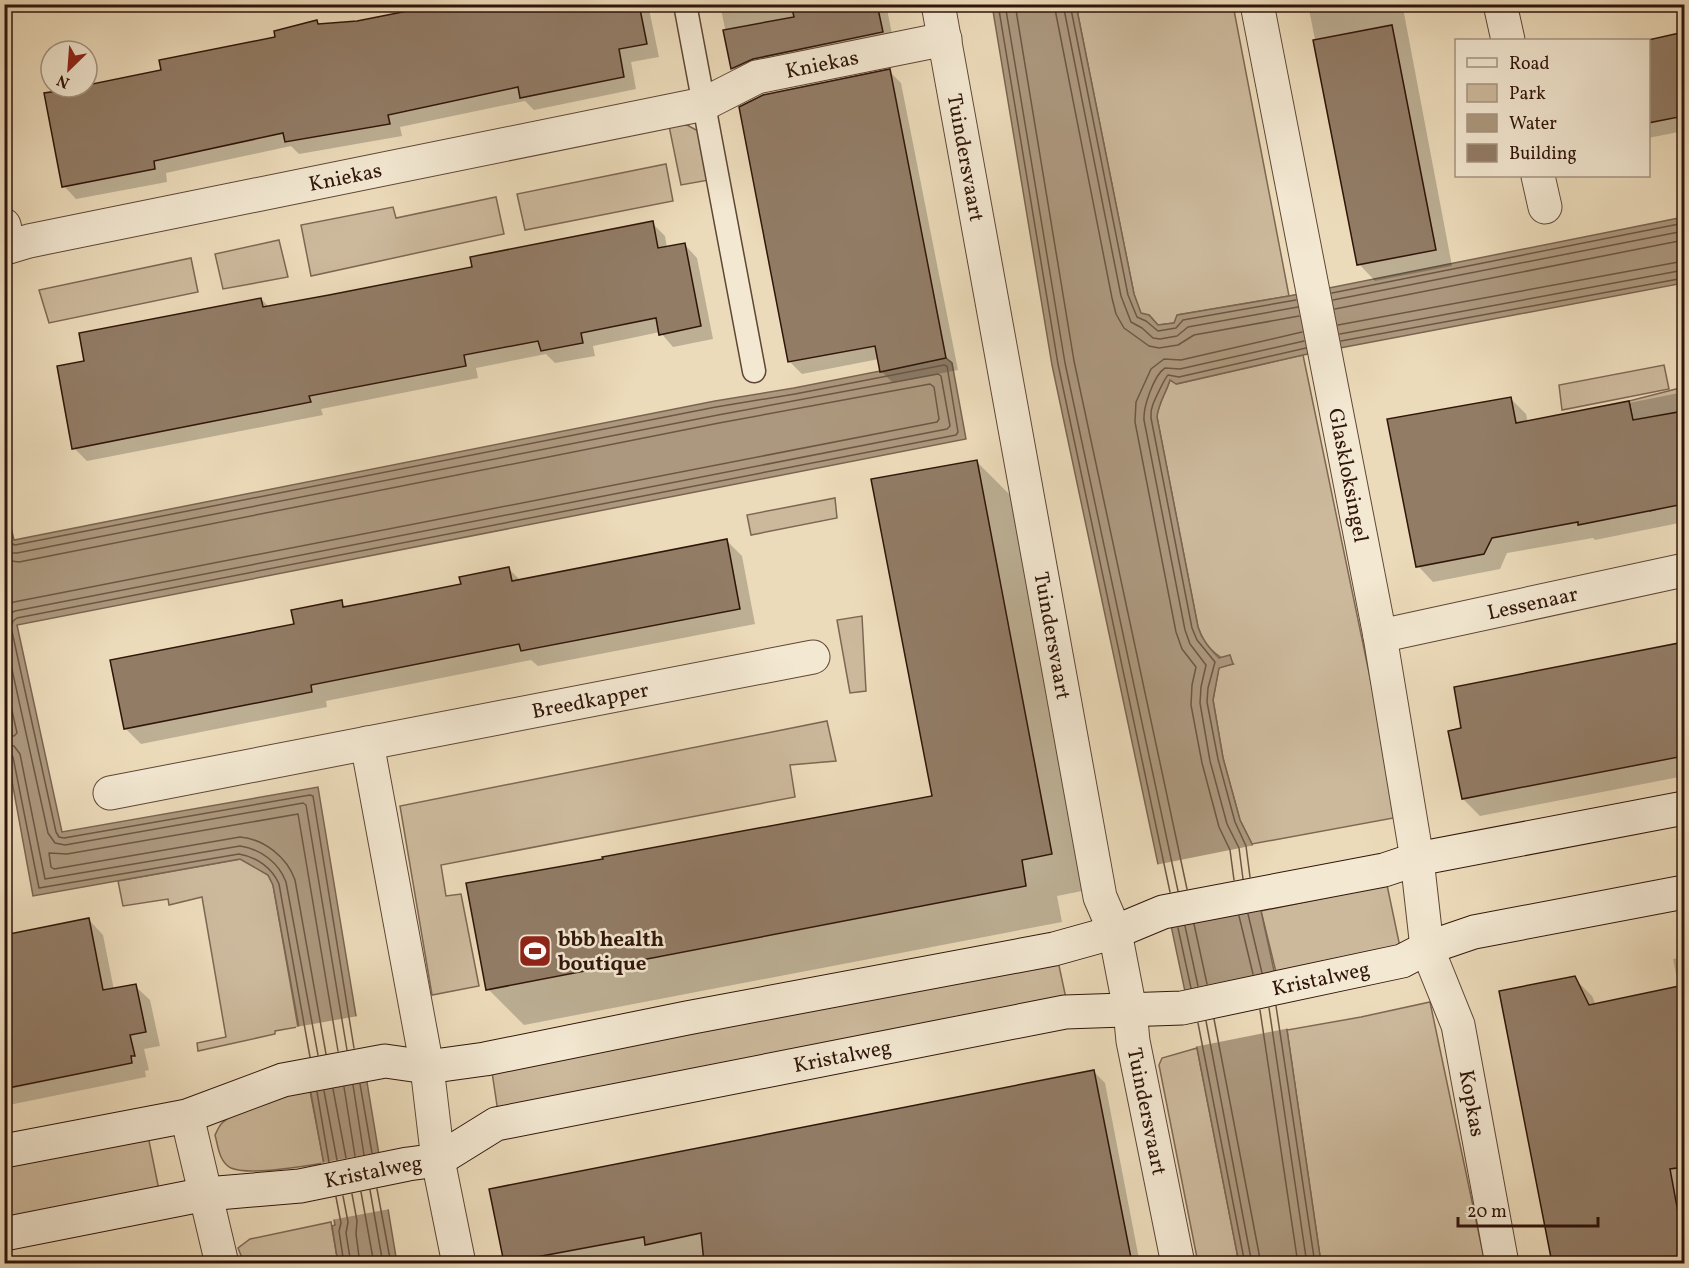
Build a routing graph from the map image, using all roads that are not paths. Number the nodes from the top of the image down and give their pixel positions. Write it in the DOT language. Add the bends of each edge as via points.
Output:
graph roads {
  1 [pos="686,4"];
  2 [pos="938,4"];
  3 [pos="1500,4"];
  4 [pos="1263,6"];
  5 [pos="945,39"];
  6 [pos="1508,39"];
  7 [pos="704,104"];
  8 [pos="4,225"];
  9 [pos="754,371"];
  10 [pos="1684,570"];
  11 [pos="1380,636"];
  12 [pos="813,657"];
  13 [pos="367,743"];
  14 [pos="110,793"];
  15 [pos="1684,808"];
  16 [pos="1418,859"];
  17 [pos="1684,892"];
  18 [pos="1115,932"];
  19 [pos="1414,955"];
  20 [pos="1130,1010"];
  21 [pos="427,1067"];
  22 [pos="187,1116"];
  23 [pos="4,1151"];
  24 [pos="423,1162"];
  25 [pos="206,1194"];
  26 [pos="4,1234"];
  27 [pos="222,1263"];
  28 [pos="459,1263"];
  29 [pos="1178,1263"];
  30 [pos="1502,1263"];
  1 -- 7 [label="lane"];
  2 -- 5 [label="street, Tuindersvaart"];
  3 -- 6 [label="street"];
  4 -- 11 [label="street, Glaskloksingel" via="1335,414"];
  5 -- 7 [label="street, Kniekas" via="757,78"];
  5 -- 18 [label="street, Tuindersvaart" via="1100,897"];
  7 -- 8 [label="street, Kniekas" via="9,247"];
  7 -- 9 [label="lane"];
  10 -- 11 [label="street, Lessenaar"];
  11 -- 16 [label="street, Glaskloksingel"];
  12 -- 13 [label="street, Breedkapper"];
  13 -- 14 [label="street, Breedkapper"];
  13 -- 21 [label="street"];
  15 -- 16 [label="street"];
  16 -- 18 [label="street" via="1384,870 1163,912"];
  16 -- 19 [label="street, Glaskloksingel"];
  17 -- 19 [label="street, Kristalweg" via="1474,932"];
  18 -- 20 [label="street, Tuindersvaart"];
  18 -- 21 [label="street" via="1053,950"];
  19 -- 20 [label="street, Kristalweg" via="1182,1008"];
  19 -- 30 [label="street, Kopkas" via="1458,1025"];
  20 -- 24 [label="street, Kristalweg" via="1065,1012 496,1124"];
  20 -- 29 [label="street, Tuindersvaart" via="1132,1041"];
  21 -- 22 [label="street" via="385,1061 283,1080"];
  21 -- 24 [label="street"];
  22 -- 23 [label="street"];
  22 -- 25 [label="street"];
  24 -- 25 [label="street, Kristalweg" via="300,1186"];
  24 -- 28 [label="street"];
  25 -- 26 [label="street, Kristalweg"];
  25 -- 27 [label="street"];
}
